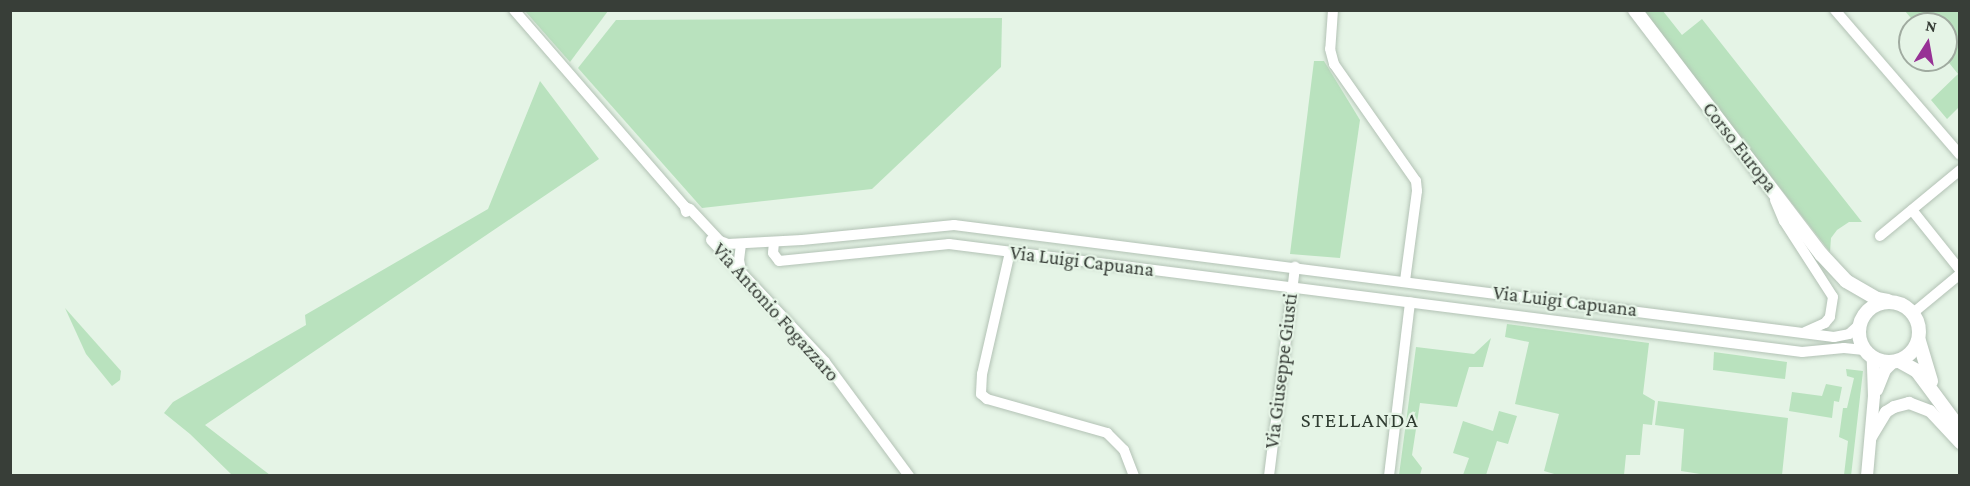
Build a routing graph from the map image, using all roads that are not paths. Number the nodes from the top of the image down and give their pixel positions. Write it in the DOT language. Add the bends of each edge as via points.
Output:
graph roads {
  1 [pos="514,10"];
  2 [pos="1333,10"];
  3 [pos="1635,10"];
  4 [pos="1835,10"];
  5 [pos="1959,155"];
  6 [pos="1959,170"];
  7 [pos="1768,183"];
  8 [pos="685,207"];
  9 [pos="1912,210"];
  10 [pos="1880,236"];
  11 [pos="774,242"];
  12 [pos="741,244"];
  13 [pos="1010,252"];
  14 [pos="1295,267"];
  15 [pos="1959,272"];
  16 [pos="742,275"];
  17 [pos="1406,281"];
  18 [pos="1846,281"];
  19 [pos="1292,286"];
  20 [pos="1888,301"];
  21 [pos="1407,302"];
  22 [pos="1913,313"];
  23 [pos="1687,316"];
  24 [pos="1861,320"];
  25 [pos="1755,326"];
  26 [pos="1803,332"];
  27 [pos="1683,337"];
  28 [pos="1919,341"];
  29 [pos="1757,346"];
  30 [pos="1868,354"];
  31 [pos="1896,362"];
  32 [pos="1874,396"];
  33 [pos="1937,397"];
  34 [pos="1959,429"];
  35 [pos="1871,437"];
  36 [pos="1959,443"];
  37 [pos="909,476"];
  38 [pos="1134,476"];
  39 [pos="1269,476"];
  40 [pos="1389,476"];
  41 [pos="1867,476"];
  1 -- 8 [label="street"];
  2 -- 17 [label="street" via="1330,49 1334,63 1416,181"];
  3 -- 7 [label="main road, Corso Europa"];
  4 -- 5 [label="street"];
  6 -- 9 [label="street"];
  7 -- 18 [label="main road, Corso Europa"];
  7 -- 26 [label="street" via="1784,221 1833,297 1834,306 1825,323"];
  8 -- 12 [label="street, Via Antonio Fogazzaro" via="720,241"];
  8 -- 16 [label="street, Via Antonio Fogazzaro"];
  9 -- 10 [label="street"];
  9 -- 15 [label="street"];
  11 -- 12 [label="street, Via Luigi Capuana"];
  11 -- 13 [label="street, Via Luigi Capuana" via="773,253 779,261 949,244"];
  11 -- 14 [label="street, Via Luigi Capuana" via="954,225"];
  12 -- 16 [label="street"];
  13 -- 19 [label="street, Via Luigi Capuana"];
  13 -- 38 [label="street" via="982,374 981,394 1107,434 1124,450"];
  14 -- 17 [label="street, Via Luigi Capuana"];
  14 -- 19 [label="street, Via Giuseppe Giusti"];
  15 -- 22 [label="street"];
  16 -- 37 [label="street, Via Antonio Fogazzaro" via="825,362"];
  17 -- 21 [label="street"];
  17 -- 23 [label="street, Via Luigi Capuana"];
  18 -- 20 [label="main road, Corso Europa"];
  18 -- 24 [label="main road, Corso Europa" via="1858,297"];
  19 -- 21 [label="street, Via Luigi Capuana"];
  19 -- 39 [label="street, Via Giuseppe Giusti"];
  20 -- 22 [label="main road"];
  20 -- 24 [label="main road" via="1871,307"];
  21 -- 27 [label="street, Via Luigi Capuana"];
  21 -- 40 [label="street"];
  22 -- 28 [label="main road" via="1920,330"];
  23 -- 25 [label="street, Via Luigi Capuana"];
  23 -- 27 [label="street" via="1682,325"];
  24 -- 26 [label="street, Via Luigi Capuana" via="1844,336"];
  24 -- 30 [label="main road" via="1858,336"];
  25 -- 26 [label="street, Via Luigi Capuana"];
  25 -- 29 [label="street" via="1764,335"];
  27 -- 29 [label="street, Via Luigi Capuana"];
  28 -- 31 [label="main road" via="1909,355"];
  28 -- 33 [label="main road"];
  29 -- 30 [label="street, Via Luigi Capuana" via="1802,352 1844,348"];
  30 -- 31 [label="main road"];
  30 -- 32 [label="street"];
  31 -- 32 [label="street" via="1881,377"];
  31 -- 33 [label="main road" via="1917,371"];
  32 -- 35 [label="street"];
  33 -- 34 [label="main road"];
  35 -- 36 [label="street" via="1886,412 1909,403 1930,411"];
  35 -- 41 [label="street"];
}
